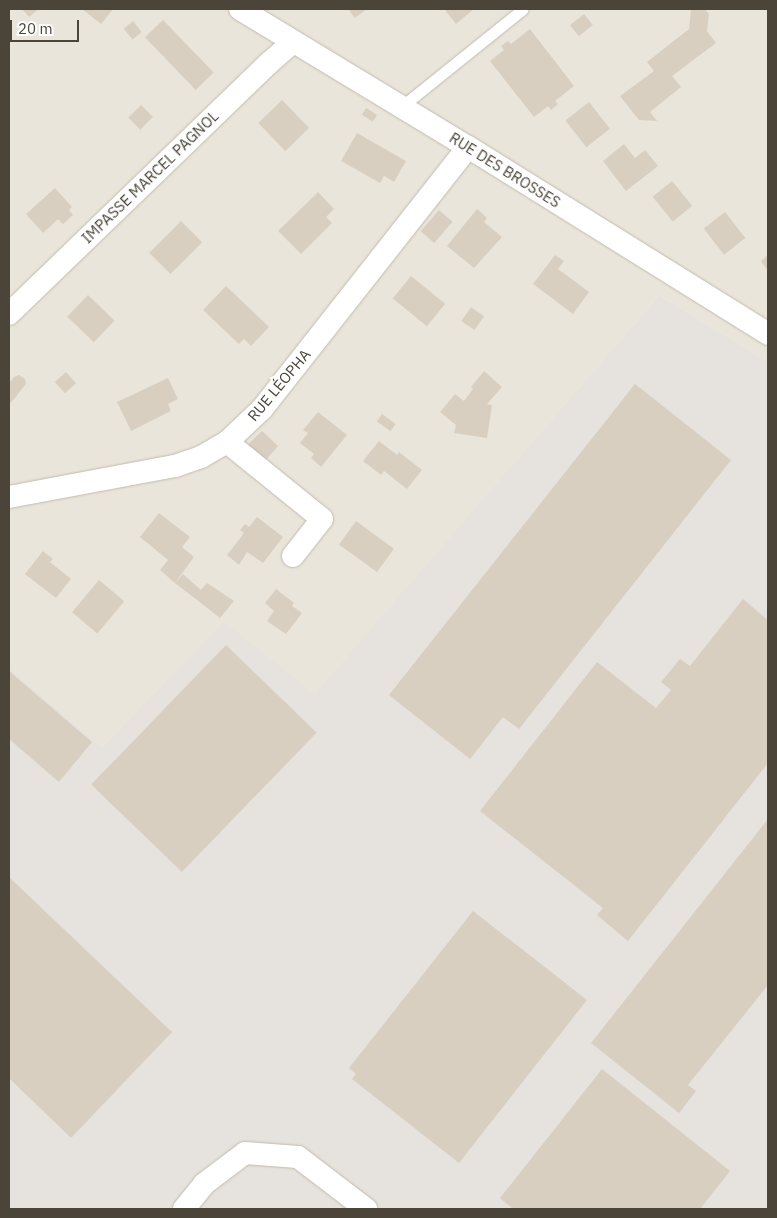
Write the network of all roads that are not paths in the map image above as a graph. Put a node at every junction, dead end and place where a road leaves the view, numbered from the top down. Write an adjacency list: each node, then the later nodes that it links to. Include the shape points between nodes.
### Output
1 (240, 9): 3 (street, RUE DES BROSSES)
2 (523, 9): 4 (lane)
3 (293, 42): 4 (street, RUE DES BROSSES); 6 (street, IMPASSE MARCEL PAGNOL)
4 (401, 107): 5 (street, RUE DES BROSSES)
5 (468, 147): 7 (street, RUE DES BROSSES); 8 (street, RUE LÉOPHA, via 262,408)
6 (9, 314)
7 (768, 334)
8 (227, 442): 9 (street, RUE LÉOPHA, via 201,457 175,466); 10 (street, via 322,519)
9 (9, 497)
10 (293, 556)
11 (184, 1209): 12 (street, via 204,1184 245,1153 298,1157)
12 (366, 1209)

